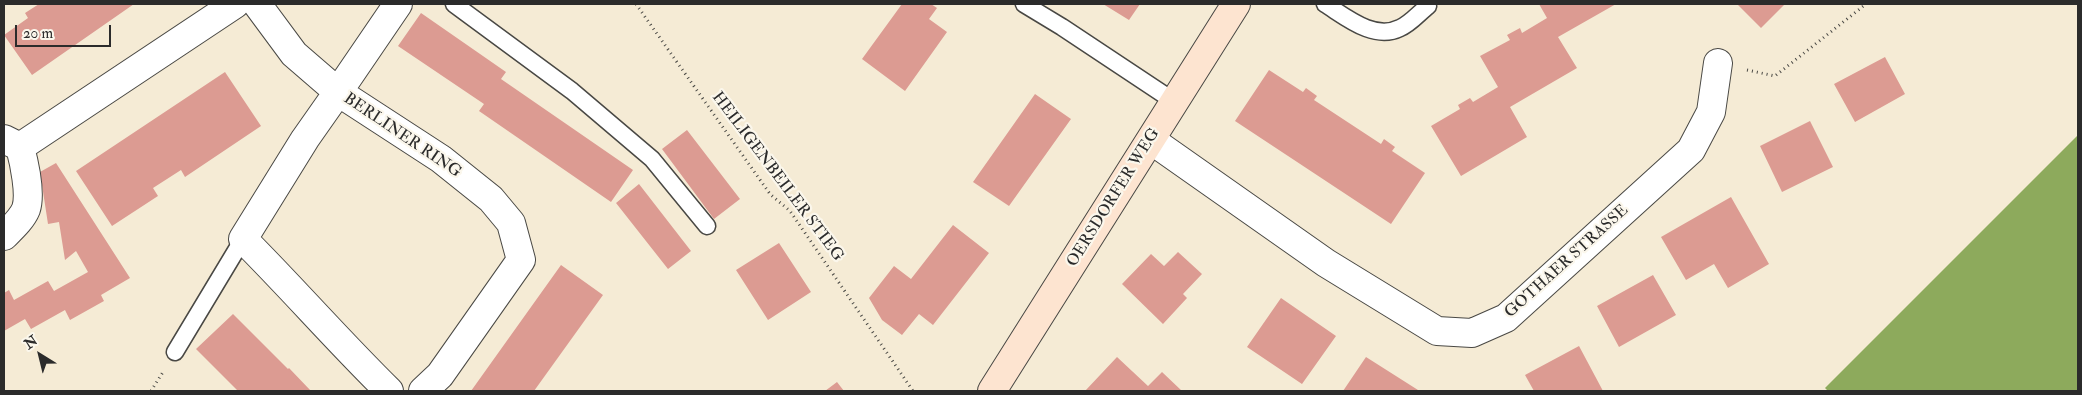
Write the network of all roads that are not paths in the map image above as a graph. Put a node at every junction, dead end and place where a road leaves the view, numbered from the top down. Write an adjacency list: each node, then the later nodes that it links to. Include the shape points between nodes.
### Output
1 (236, 4): 13 (street)
2 (257, 4): 10 (street, via 294,54)
3 (398, 4): 10 (street)
4 (454, 4): 14 (lane, via 572,91 652,159)
5 (1024, 4): 11 (lane)
6 (1236, 4): 11 (street, OERSDORFER WEG)
7 (1325, 4): 8 (lane, via 1363,28 1384,32 1400,28)
8 (1428, 6)
9 (1718, 63): 12 (street, GOTHAER STRASSE, via 1711,112 1691,150 1506,318 1472,333 1436,332 1326,263)
10 (338, 92): 16 (street, BERLINER RING, via 305,138); 19 (street, BERLINER RING, via 441,160 491,199 511,223 521,260 440,375)
11 (1175, 102): 12 (street, OERSDORFER WEG)
12 (1151, 140): 20 (street, OERSDORFER WEG)
13 (12, 143): 15 (street, via 26,171 26,208)
14 (707, 226)
15 (4, 236)
16 (244, 239): 17 (lane); 18 (street)
17 (175, 352)
18 (389, 391)
19 (423, 391)
20 (992, 391)

